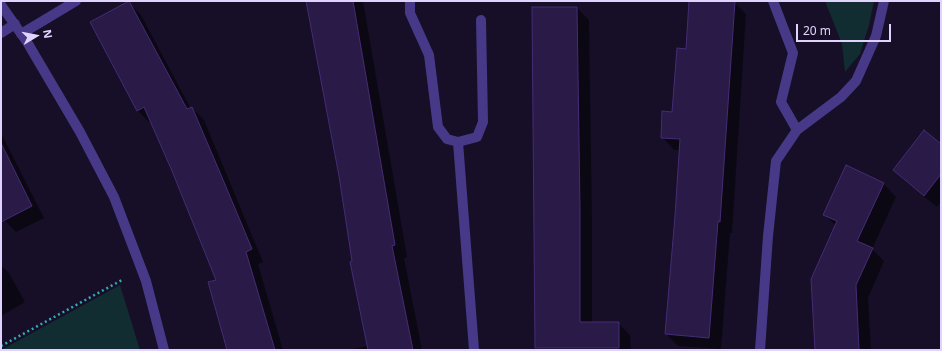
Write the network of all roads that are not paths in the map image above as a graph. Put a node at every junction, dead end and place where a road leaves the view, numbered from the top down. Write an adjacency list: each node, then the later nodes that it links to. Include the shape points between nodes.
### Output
1 (76, 1): 9 (street)
2 (410, 1): 11 (street, via 410,13 429,55 438,127 448,139)
3 (773, 1): 10 (street, via 793,53 781,102)
4 (884, 1): 10 (street, via 876,36 856,81 841,98)
5 (1, 5): 7 (street)
6 (481, 20): 11 (street, via 483,122 476,137)
7 (15, 24): 8 (street); 9 (street)
8 (1, 34)
9 (21, 34): 12 (street, via 80,132 114,197 146,281)
10 (797, 130): 14 (street, via 776,161)
11 (458, 142): 13 (street)
12 (164, 350)
13 (474, 350)
14 (760, 350)

